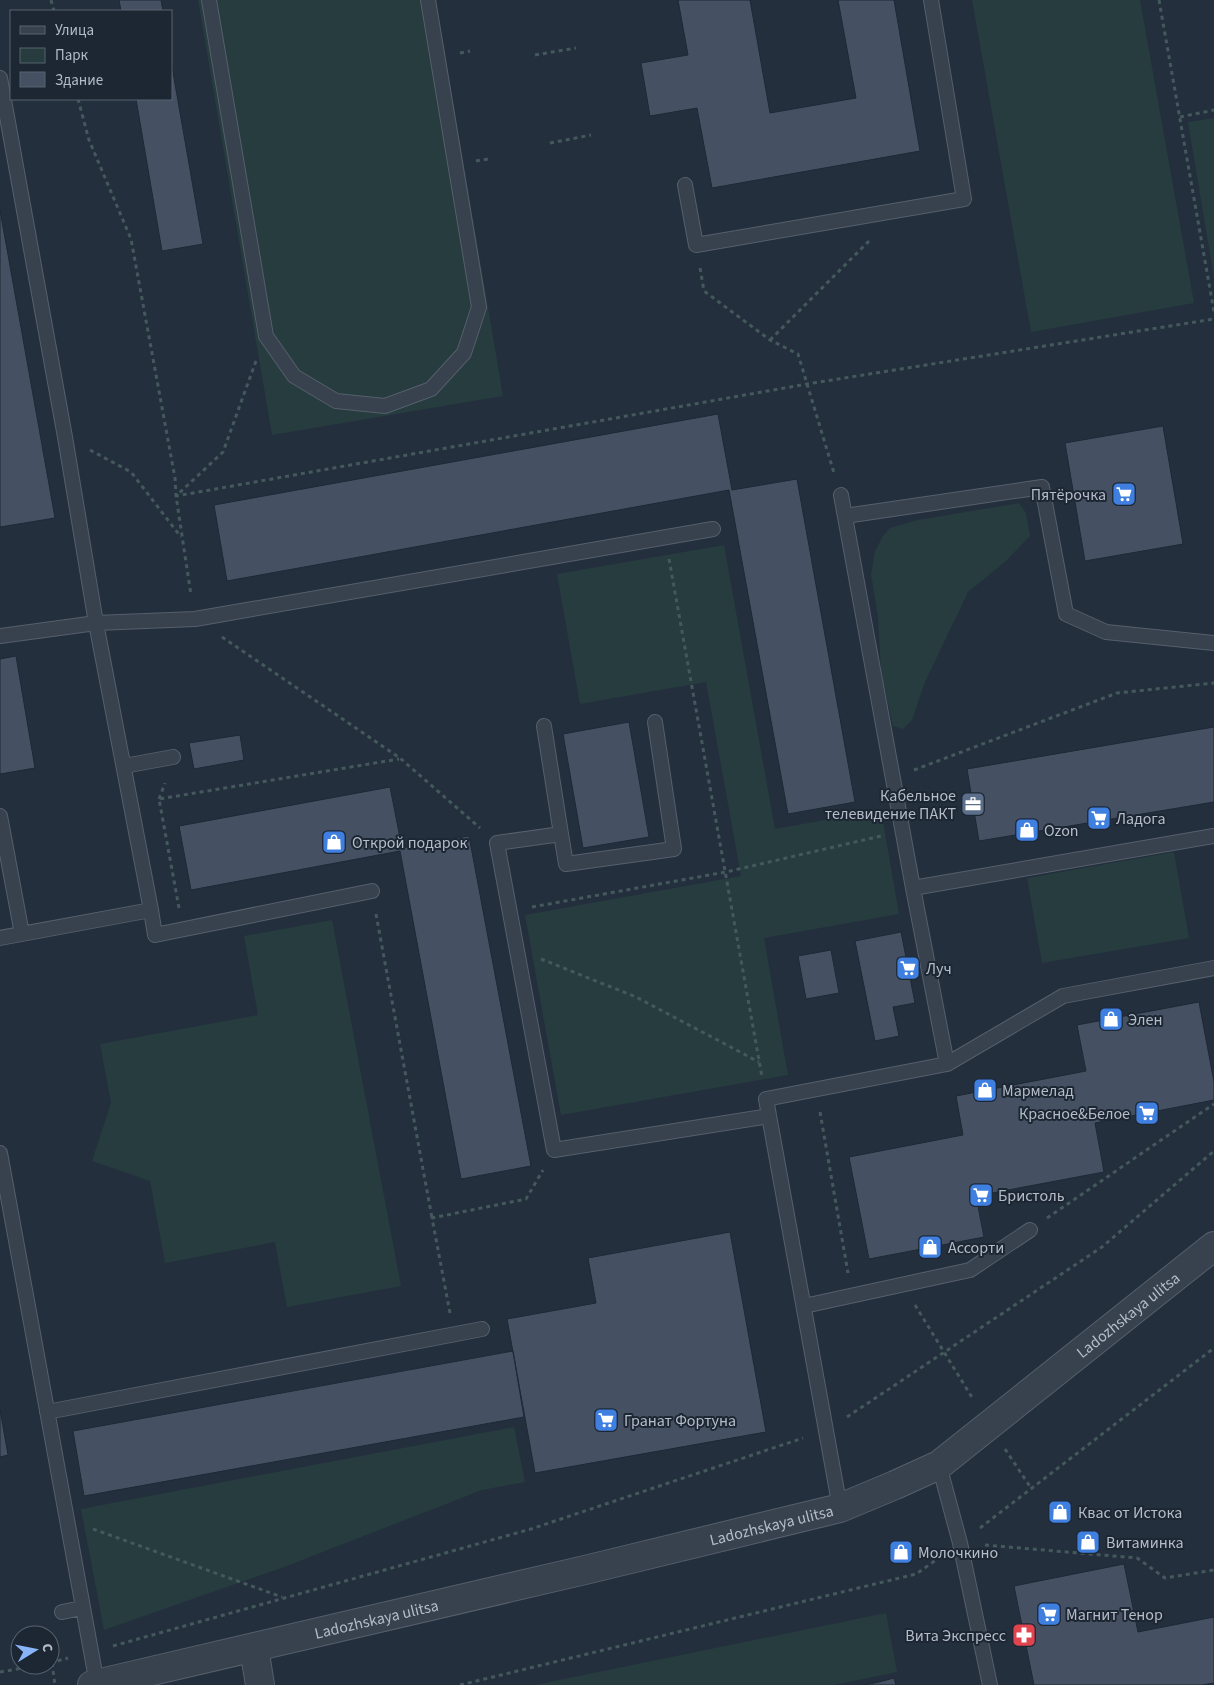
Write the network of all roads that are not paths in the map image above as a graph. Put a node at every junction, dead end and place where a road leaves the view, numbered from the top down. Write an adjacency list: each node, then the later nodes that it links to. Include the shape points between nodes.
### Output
1 (209, 0): 2 (lane, via 266,336 294,376 336,401 385,406 430,388 464,353 479,307)
2 (428, 0)
3 (931, 0): 5 (lane, via 964,199 696,245)
4 (0, 78): 9 (lane)
5 (686, 185)
6 (841, 495): 7 (lane)
7 (845, 516): 11 (lane, via 1042,487 1066,614 1106,632); 19 (lane)
8 (713, 529): 9 (lane, via 195,619)
9 (96, 623): 10 (lane); 15 (lane)
10 (0, 636)
11 (1214, 643)
12 (655, 722): 17 (lane, via 674,849 566,864)
13 (544, 726): 17 (lane)
14 (173, 757): 15 (lane)
15 (124, 766): 21 (lane)
16 (0, 816): 22 (lane)
17 (561, 834): 26 (lane, via 498,843 554,1150)
18 (1214, 836): 19 (lane)
19 (913, 888): 25 (lane)
20 (372, 891): 21 (lane, via 155,934)
21 (151, 910): 22 (lane)
22 (22, 934): 23 (lane)
23 (0, 938)
24 (1214, 968): 25 (lane, via 1063,996)
25 (946, 1064): 26 (lane, via 766,1099)
26 (769, 1116): 30 (lane)
27 (0, 1153): 32 (lane)
28 (1030, 1230): 30 (lane, via 970,1270)
29 (1214, 1246): 33 (street, Ladozhskaya ulitsa)
30 (804, 1306): 34 (lane)
31 (482, 1329): 32 (lane)
32 (47, 1412): 35 (lane)
33 (939, 1465): 34 (street, Ladozhskaya ulitsa); 40 (lane, via 960,1543)
34 (840, 1508): 37 (street, Ladozhskaya ulitsa)
35 (82, 1608): 36 (lane); 38 (lane)
36 (62, 1612)
37 (254, 1648): 38 (street, Ladozhskaya ulitsa); 39 (street)
38 (95, 1684)
39 (260, 1685)
40 (990, 1685)

